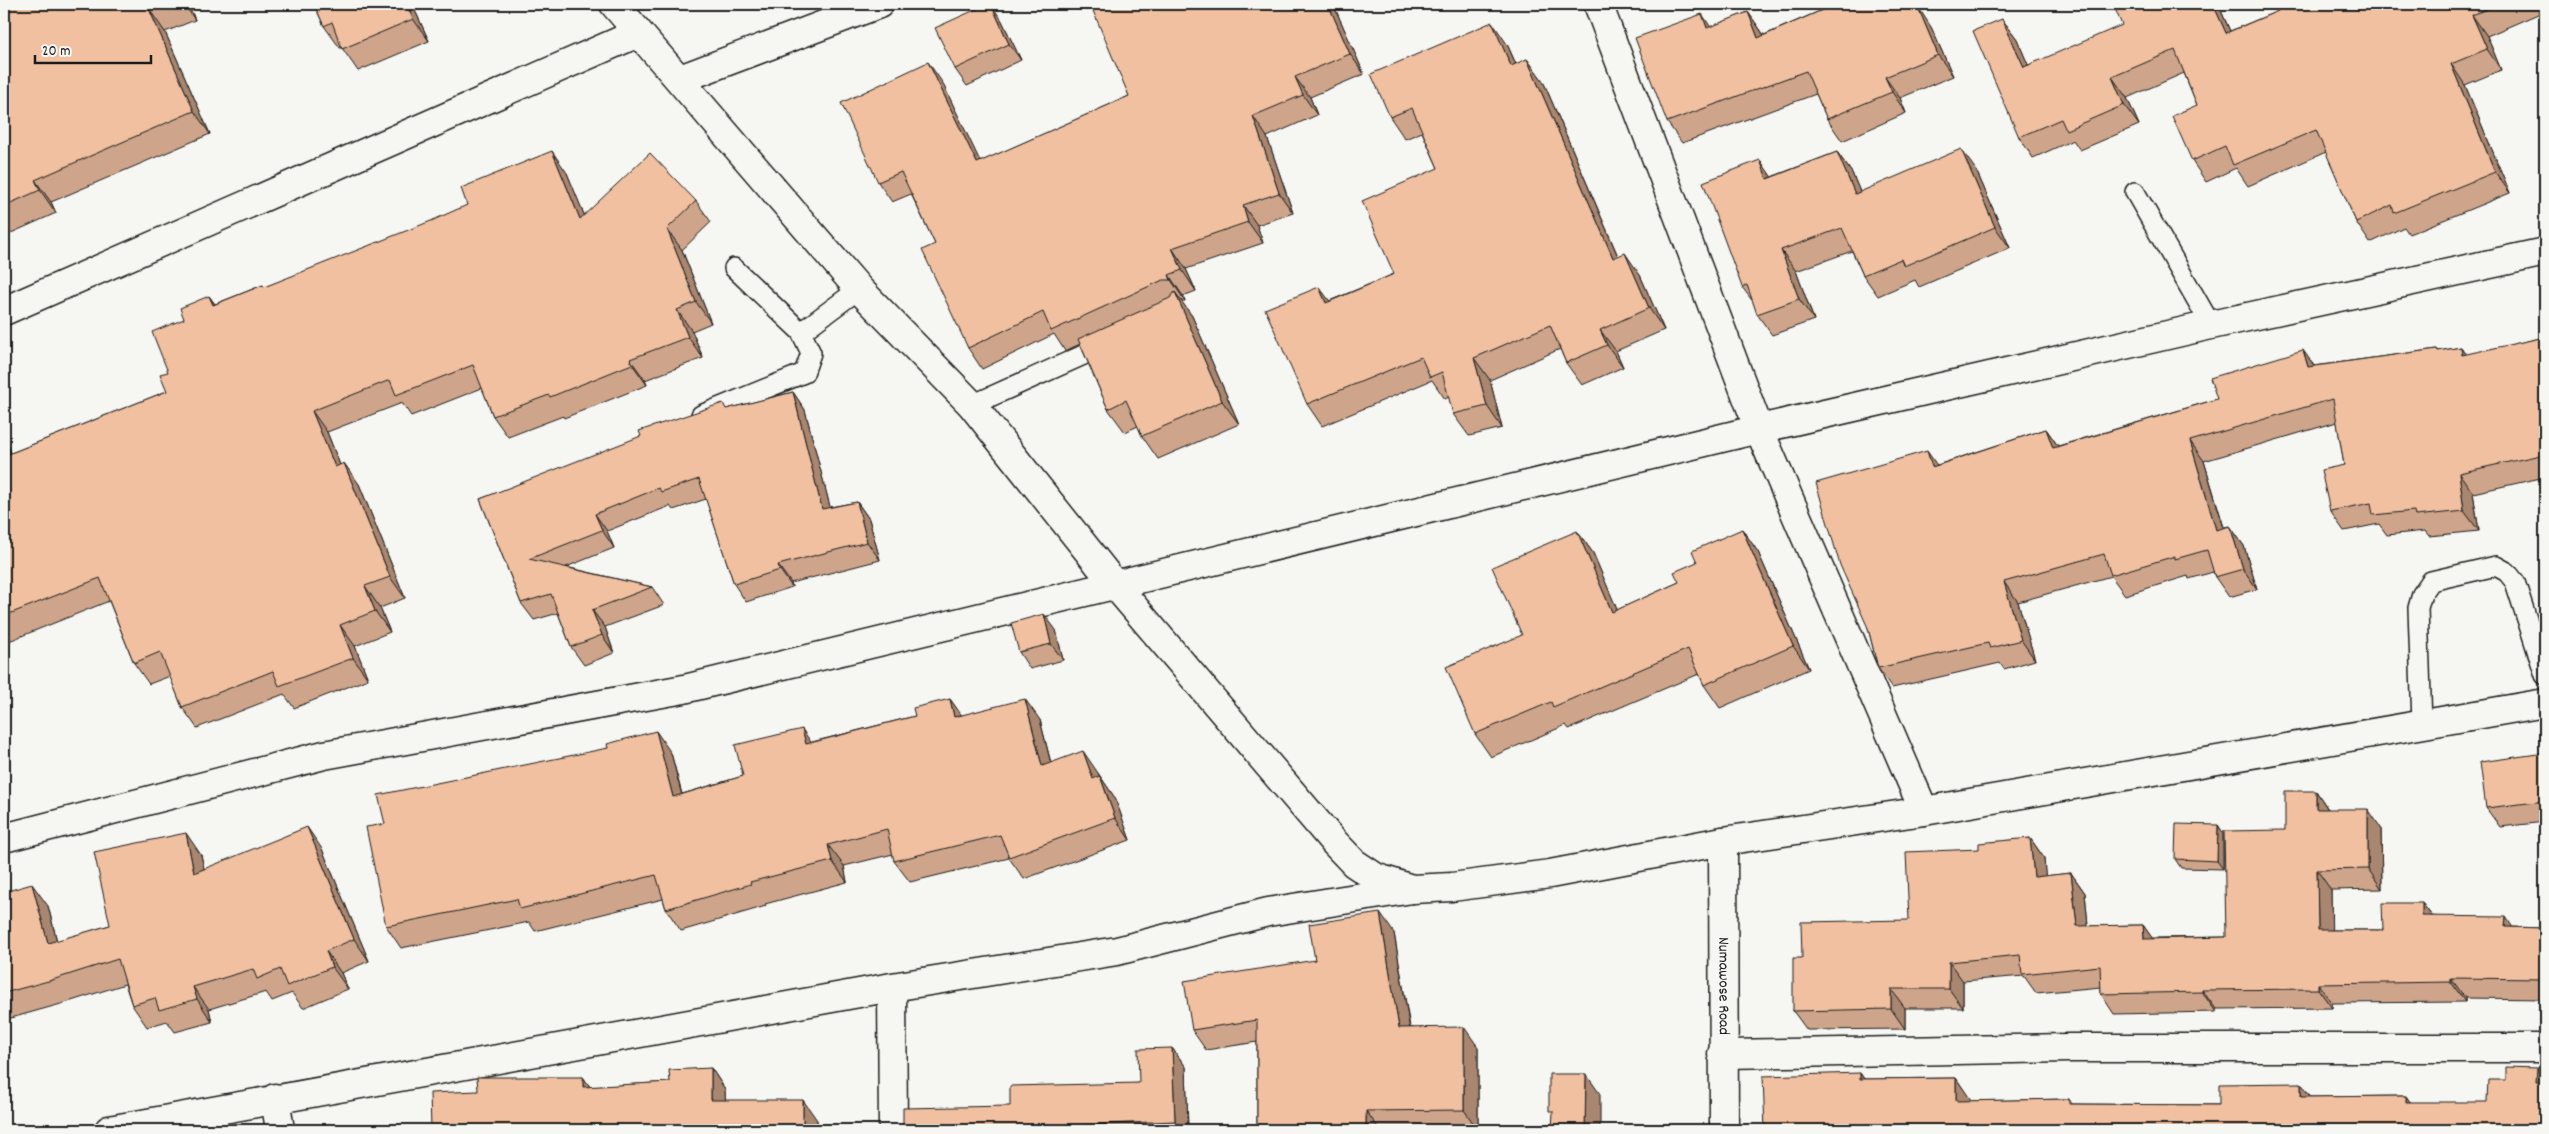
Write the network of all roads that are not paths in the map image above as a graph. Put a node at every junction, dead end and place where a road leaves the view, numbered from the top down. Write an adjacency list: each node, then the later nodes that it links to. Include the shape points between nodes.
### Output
1 (614, 4): 4 (street)
2 (880, 4): 5 (street)
3 (1599, 4): 16 (street)
4 (638, 33): 5 (street); 10 (street)
5 (680, 79): 9 (street)
6 (2135, 192): 11 (lane)
7 (2545, 252): 11 (street)
8 (734, 268): 12 (lane)
9 (859, 289): 12 (lane); 14 (street)
10 (4, 311)
11 (2211, 325): 16 (street)
12 (801, 332): 15 (lane, via 811,353 804,373)
13 (1121, 338): 14 (lane)
14 (972, 405): 17 (street)
15 (687, 421)
16 (1759, 429): 17 (street); 21 (street)
17 (1116, 586): 22 (street, via 684,689 324,755); 24 (street, via 1333,842 1354,863 1375,877)
18 (2545, 675): 20 (lane, via 2516,582 2507,572 2496,566 2431,581 2418,608)
19 (2545, 703): 20 (street)
20 (2422, 724): 21 (street)
21 (1924, 811): 23 (street)
22 (4, 838)
23 (1723, 842): 24 (street, via 1550,874); 27 (street, Numawose Road)
24 (1412, 889): 25 (street, via 1268,912 1117,951)
25 (892, 987): 28 (street); 31 (street)
26 (2545, 1048): 27 (street, via 2070,1048)
27 (1722, 1054): 32 (street, Numawose Road)
28 (275, 1098): 29 (street); 30 (street)
29 (109, 1130)
30 (280, 1130)
31 (893, 1130)
32 (1724, 1130)

